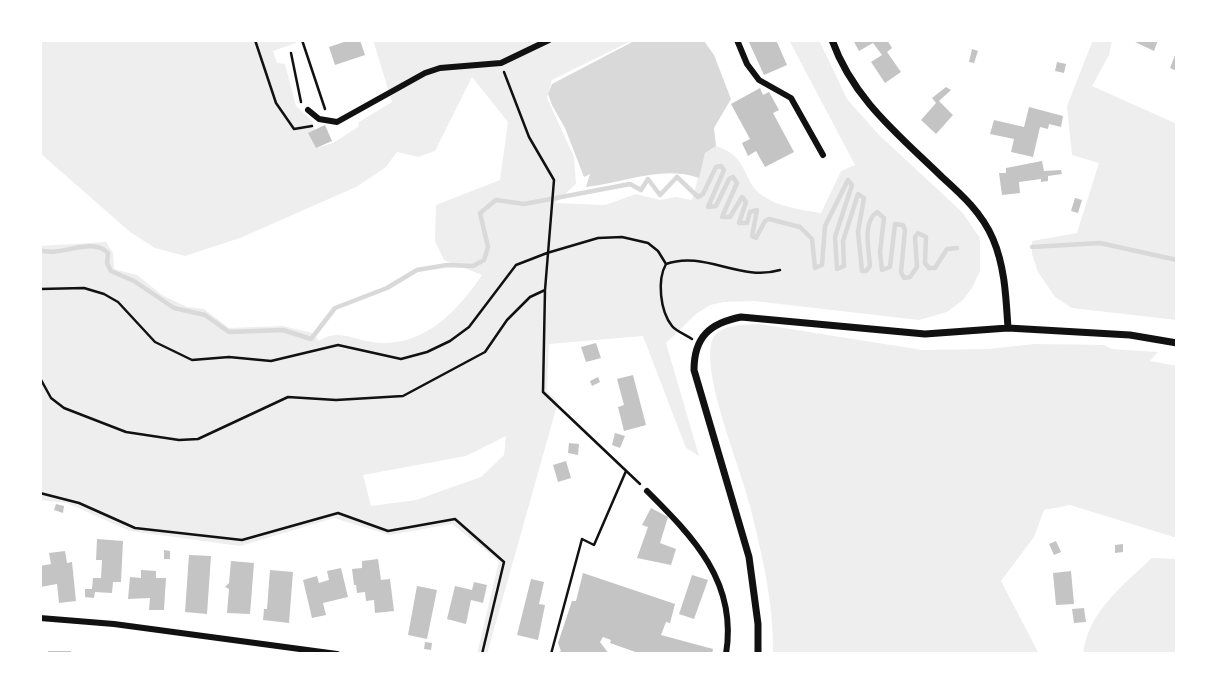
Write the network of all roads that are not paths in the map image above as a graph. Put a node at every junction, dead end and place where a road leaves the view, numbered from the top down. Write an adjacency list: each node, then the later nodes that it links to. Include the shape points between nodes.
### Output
1 (549, 40): 4 (street, via 502,63 440,68 407,82 351,117 329,121)
2 (737, 40): 5 (street, via 759,80 791,98)
3 (832, 40): 6 (street, via 851,82 869,106 962,196 987,227 1001,263)
4 (308, 110)
5 (823, 155)
6 (1008, 328): 7 (street, via 1130,335); 12 (street, via 925,334 741,317 713,325 698,343 694,353 696,385 749,557)
7 (1177, 343)
8 (648, 491): 11 (street, via 695,540 712,567 724,600)
9 (40, 618): 10 (street)
10 (337, 654)
11 (726, 654)
12 (758, 654)

